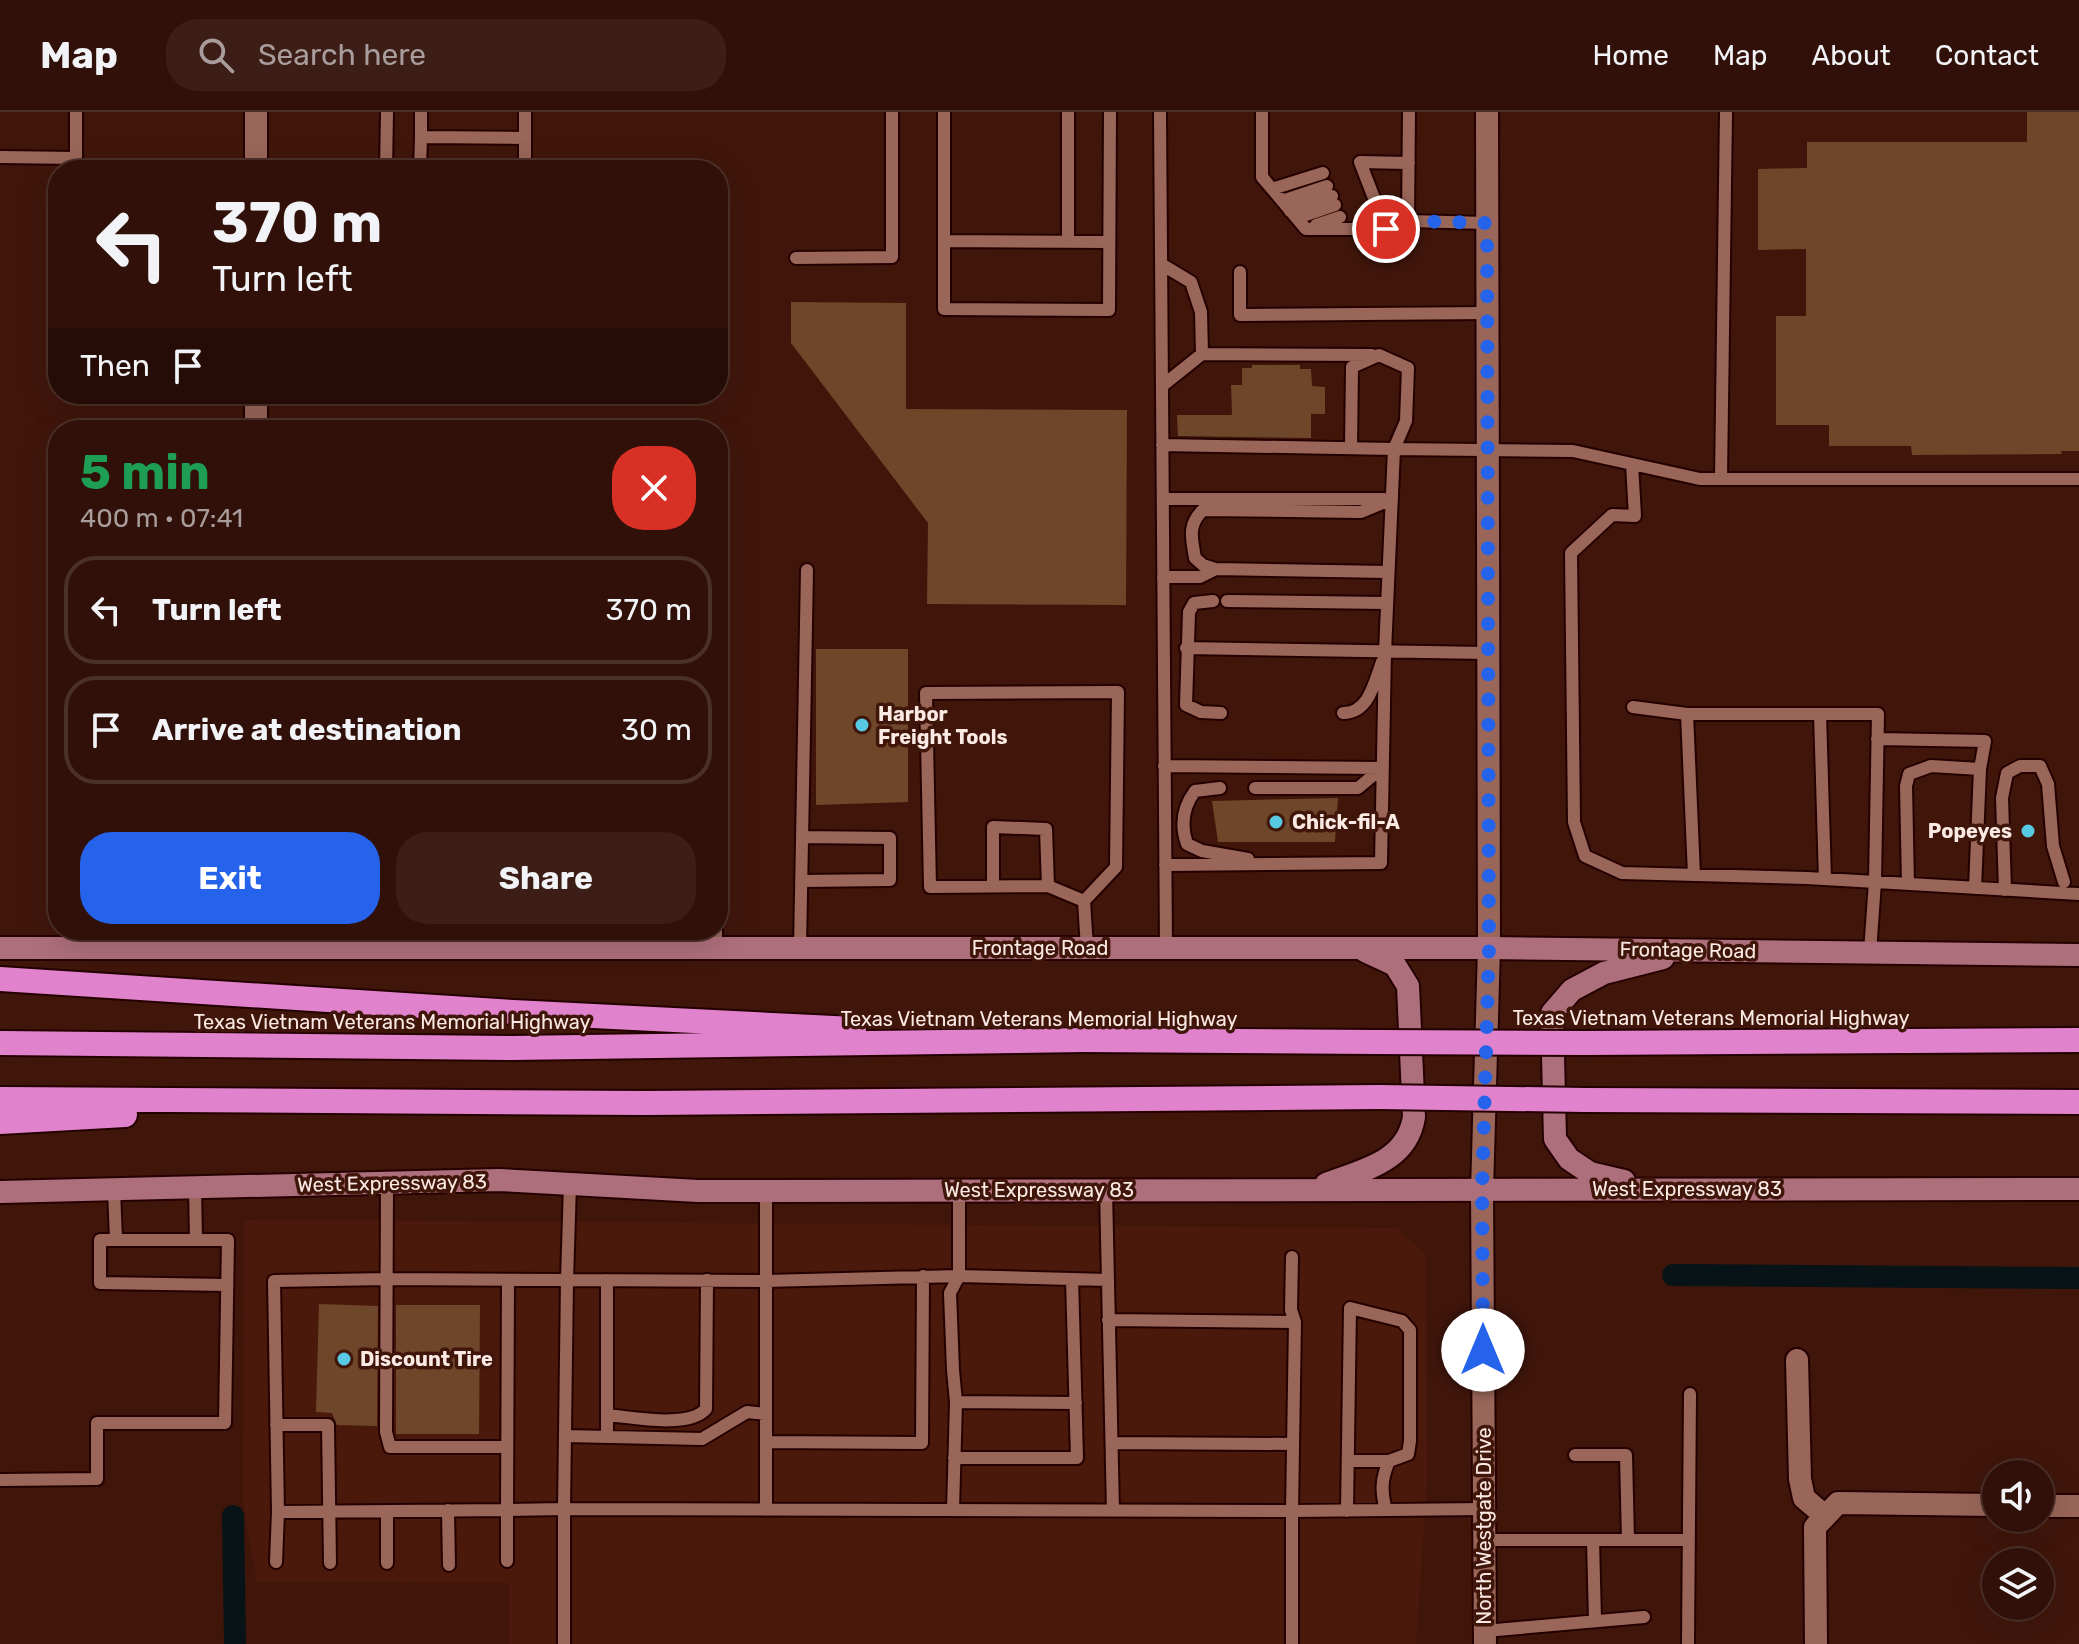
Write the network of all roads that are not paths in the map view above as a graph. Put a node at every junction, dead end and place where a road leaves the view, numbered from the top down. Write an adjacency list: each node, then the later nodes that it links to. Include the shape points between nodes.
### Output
1 (76, 112): 17 (lane, via 76,158)
2 (256, 112): 18 (street)
3 (387, 112): 19 (lane)
4 (421, 112): 15 (lane)
5 (525, 112): 16 (lane)
6 (892, 112): 33 (lane, via 892,257)
7 (944, 112): 30 (lane)
8 (1068, 112): 31 (lane)
9 (1110, 112): 32 (lane)
10 (1160, 112): 34 (lane)
11 (1262, 112): 23 (lane, via 1262,177)
12 (1409, 112): 22 (lane)
13 (1487, 112): 27 (street, North Westgate Drive)
14 (1726, 112): 45 (lane)
15 (421, 137): 16 (lane); 20 (lane)
16 (525, 138): 21 (lane)
17 (0, 157)
18 (256, 160)
19 (386, 160)
20 (420, 160)
21 (525, 160)
22 (1409, 163): 26 (lane); 29 (lane, via 1362,185)
23 (1272, 189): 24 (lane); 25 (lane)
24 (1331, 196): 25 (lane); 25 (lane); 28 (lane)
25 (1290, 210): 28 (lane)
26 (1408, 221): 27 (lane); 29 (lane)
27 (1487, 223): 36 (street, North Westgate Drive)
28 (1306, 229): 29 (lane)
29 (1386, 229)
30 (944, 241): 31 (lane); 32 (lane, via 944,309 1094,310 1109,310)
31 (1068, 242): 32 (lane)
32 (1109, 242)
33 (796, 258)
34 (1161, 264): 37 (lane, via 1191,282 1201,312); 39 (lane)
35 (1240, 272): 36 (lane, via 1240,315)
36 (1488, 313): 43 (street, North Westgate Drive)
37 (1202, 354): 38 (lane); 39 (lane)
38 (1379, 355): 41 (lane, via 1352,367); 42 (lane, via 1408,368 1406,421)
39 (1162, 386): 40 (lane)
40 (1162, 445): 41 (lane); 47 (lane)
41 (1351, 448): 42 (lane)
42 (1394, 449): 43 (lane); 48 (lane)
43 (1488, 449): 44 (lane, via 1573,451); 58 (street, North Westgate Drive)
44 (1632, 464): 45 (lane); 73 (lane, via 1635,516 1612,515 1571,553 1574,822 1585,856 1622,873)
45 (1721, 479): 46 (lane)
46 (2079, 479)
47 (1163, 499): 48 (lane); 52 (lane)
48 (1392, 499): 49 (lane, via 1361,512 1203,510 1191,528 1195,558); 51 (lane)
49 (1216, 569): 51 (lane); 52 (lane, via 1200,577)
50 (807, 570): 70 (lane)
51 (1388, 572): 55 (lane)
52 (1163, 577): 65 (lane)
53 (1213, 601): 56 (lane, via 1194,603)
54 (1227, 601): 55 (lane)
55 (1387, 603): 57 (lane)
56 (1186, 648): 57 (lane); 60 (lane, via 1186,705)
57 (1385, 652): 58 (lane); 61 (lane, via 1363,707); 66 (lane)
58 (1488, 653): 92 (street, North Westgate Drive)
59 (1633, 707): 62 (lane)
60 (1221, 713)
61 (1343, 713)
62 (1687, 714): 63 (lane); 73 (lane)
63 (1820, 714): 64 (lane, via 1878,714); 74 (lane)
64 (1877, 739): 67 (lane, via 1985,741); 76 (lane)
65 (1164, 766): 66 (lane); 72 (lane)
66 (1382, 768): 69 (lane, via 1358,788); 71 (lane, via 1381,863)
67 (1980, 769): 77 (lane, via 1931,766 1909,774); 81 (lane)
68 (1220, 788): 71 (lane, via 1195,791 1185,804 1187,844)
69 (1255, 788)
70 (802, 837): 75 (lane); 75 (lane, via 890,838 890,880)
71 (1281, 864): 72 (lane)
72 (1165, 865): 90 (lane)
73 (1694, 875): 74 (lane)
74 (1825, 879): 76 (lane)
75 (801, 881): 88 (lane)
76 (1875, 882): 77 (lane); 94 (lane)
77 (1908, 884): 81 (lane)
78 (993, 886): 79 (lane); 79 (lane, via 993,827 1046,829); 84 (lane, via 930,887 926,693 1118,692 1116,867)
79 (1048, 886): 84 (lane)
80 (2064, 887): 82 (lane); 82 (lane, via 2053,846 2048,784 2040,766 2020,766 2007,773 2002,798); 83 (lane)
81 (1975, 888): 82 (lane)
82 (2005, 890)
83 (2079, 894)
84 (1084, 901): 89 (lane)
85 (152, 940): 87 (main road, Frontage Road)
86 (725, 940): 88 (main road, Frontage Road)
87 (0, 948)
88 (800, 948): 89 (main road, Frontage Road)
89 (1087, 948): 90 (main road, Frontage Road)
90 (1166, 948): 91 (main road, Frontage Road)
91 (1350, 948): 92 (main road, Frontage Road); 110 (main road, via 1372,952 1395,965 1408,986 1412,1135 1388,1160)
92 (1489, 948): 93 (main road, Frontage Road); 116 (street, North Westgate Drive)
93 (1691, 950): 94 (main road, Frontage Road); 111 (main road, via 1604,973 1572,990 1552,1013 1555,1139 1569,1159 1590,1173)
94 (1870, 952): 95 (main road, Frontage Road)
95 (2079, 955)
96 (0, 979): 97 (highway, via 513,1012)
97 (1084, 1040): 98 (highway, Texas Vietnam Veterans Memorial Highway, bridge); 99 (highway, Texas Vietnam Veterans Memorial Highway, via 512,1048)
98 (2079, 1040)
99 (0, 1043)
100 (0, 1099): 102 (highway)
101 (2079, 1102): 103 (highway)
102 (318, 1103): 103 (highway, bridge, via 1379,1097); 105 (highway)
103 (1911, 1103): 104 (highway)
104 (2079, 1112)
105 (0, 1122)
106 (387, 1183): 107 (main road, West Expressway 83); 108 (main road, West Expressway 83); 123 (lane)
107 (570, 1184): 115 (main road, West Expressway 83); 126 (lane)
108 (195, 1188): 109 (main road, West Expressway 83); 119 (lane)
109 (114, 1189): 117 (main road, West Expressway 83); 118 (lane)
110 (1313, 1189): 114 (main road, West Expressway 83); 116 (main road, West Expressway 83)
111 (1652, 1189): 112 (main road, West Expressway 83); 116 (main road, West Expressway 83)
112 (2079, 1189)
113 (959, 1190): 114 (main road, West Expressway 83); 115 (main road, West Expressway 83); 122 (lane)
114 (1106, 1190): 129 (lane)
115 (766, 1191): 130 (lane)
116 (1482, 1191): 156 (street, North Westgate Drive)
117 (0, 1192)
118 (116, 1240): 119 (lane); 131 (lane, via 100,1240 100,1283)
119 (196, 1240): 131 (lane, via 228,1240)
120 (1292, 1257): 133 (lane)
121 (923, 1276): 122 (lane); 130 (lane); 143 (lane, via 922,1443)
122 (959, 1276): 124 (lane); 136 (lane, via 950,1293)
123 (387, 1279): 125 (lane); 140 (lane, via 274,1281); 146 (lane, via 390,1447)
124 (1072, 1279): 129 (lane); 137 (lane)
125 (508, 1280): 126 (lane); 146 (lane)
126 (567, 1280): 127 (lane); 141 (lane)
127 (607, 1280): 128 (lane); 139 (lane)
128 (707, 1280): 130 (lane); 139 (lane, via 706,1409 683,1420)
129 (1108, 1280): 132 (lane)
130 (766, 1281): 138 (lane)
131 (227, 1285): 151 (lane, via 225,1423 97,1423 97,1479)
132 (1108, 1320): 133 (lane); 144 (lane)
133 (1295, 1322): 145 (lane)
134 (1797, 1360): 168 (street, via 1800,1479 1804,1498)
135 (1690, 1394): 172 (lane)
136 (956, 1402): 137 (lane); 148 (lane)
137 (1076, 1403): 148 (lane, via 1077,1458)
138 (766, 1414): 142 (lane, via 747,1412 702,1439); 143 (lane)
139 (607, 1415): 142 (lane)
140 (276, 1425): 162 (lane, via 328,1425); 167 (lane)
141 (565, 1436): 142 (lane); 155 (lane)
142 (607, 1437)
143 (766, 1442): 159 (lane)
144 (1112, 1443): 145 (lane); 164 (lane)
145 (1293, 1444): 165 (lane)
146 (507, 1447): 158 (lane)
147 (1575, 1455): 171 (lane, via 1626,1455)
148 (954, 1458): 160 (lane)
149 (1348, 1461): 150 (lane); 150 (lane, via 1350,1308 1402,1321 1410,1330 1408,1454); 166 (lane)
150 (1389, 1461): 161 (lane, via 1382,1477)
151 (0, 1480)
152 (1982, 1505): 168 (street, via 1838,1503)
153 (2054, 1506): 154 (street)
154 (2079, 1506)
155 (564, 1509): 158 (lane); 159 (lane); 181 (lane)
156 (1484, 1509): 161 (lane); 169 (street, North Westgate Drive)
157 (448, 1510): 158 (lane); 163 (lane); 177 (lane)
158 (507, 1510): 173 (lane)
159 (766, 1510): 160 (lane)
160 (953, 1510): 164 (lane)
161 (1386, 1510): 166 (lane)
162 (329, 1511): 163 (lane); 167 (lane); 175 (lane)
163 (387, 1511): 176 (lane)
164 (1113, 1511): 165 (lane)
165 (1292, 1511): 166 (lane); 182 (lane)
166 (1347, 1511)
167 (278, 1512): 174 (lane)
168 (1825, 1516): 184 (street, via 1815,1527)
169 (1484, 1540): 170 (lane); 180 (street, North Westgate Drive)
170 (1593, 1540): 171 (lane); 179 (lane)
171 (1628, 1540): 172 (lane)
172 (1688, 1540): 183 (lane)
173 (507, 1561)
174 (276, 1562)
175 (330, 1563)
176 (387, 1563)
177 (449, 1565)
178 (1644, 1617): 179 (lane)
179 (1595, 1621): 180 (lane)
180 (1485, 1637)
181 (564, 1644)
182 (1292, 1644)
183 (1688, 1644)
184 (1816, 1644)

